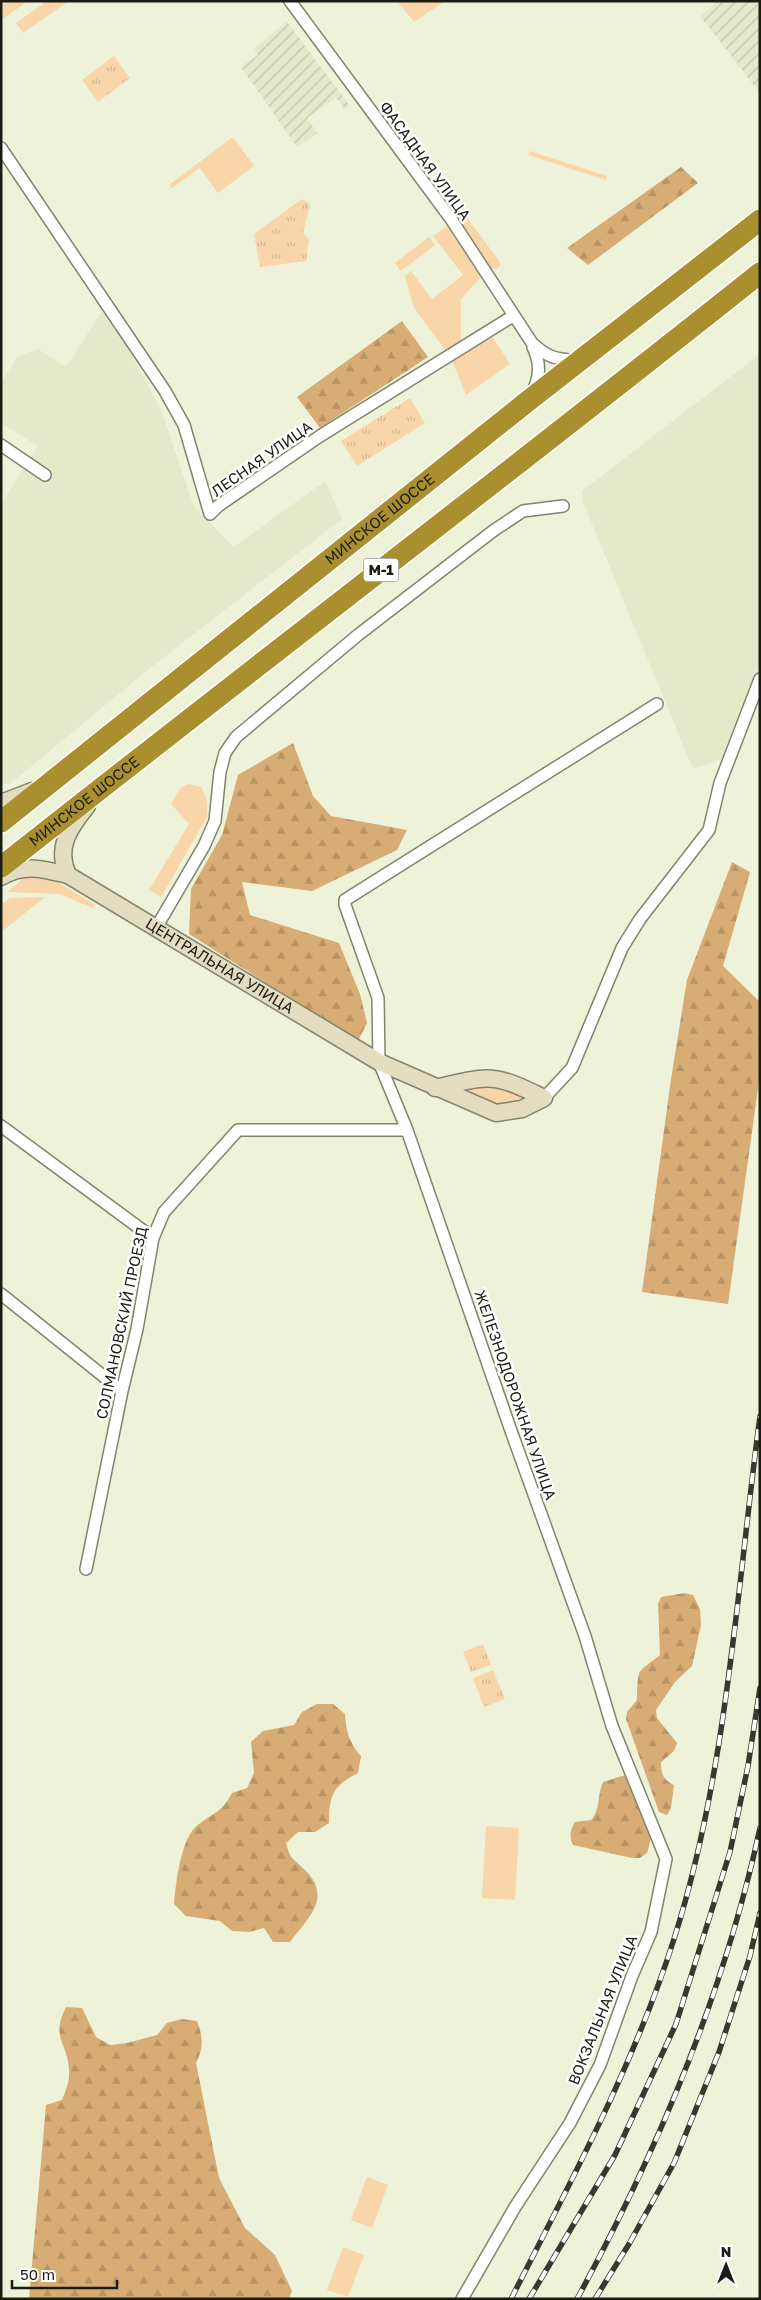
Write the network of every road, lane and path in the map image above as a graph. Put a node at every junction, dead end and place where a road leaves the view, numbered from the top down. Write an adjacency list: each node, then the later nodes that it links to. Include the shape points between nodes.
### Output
1 (290, 1): 5 (street, ФАСАДНАЯ УЛИЦА, via 451,219)
2 (1, 148): 5 (street, ЛЕСНАЯ УЛИЦА, via 165,391 184,425 210,514 319,437)
3 (760, 220): 7 (highway, МИНСКОЕ ШОССЕ / М-1)
4 (760, 273): 15 (highway, МИНСКОЕ ШОССЕ / М-1)
5 (513, 316): 6 (street, ФАСАДНАЯ УЛИЦА)
6 (532, 343): 7 (street, ФАСАДНАЯ УЛИЦА, via 542,353 558,360); 8 (street, ФАСАДНАЯ УЛИЦА, via 540,372)
7 (581, 360): 8 (highway, МИНСКОЕ ШОССЕ / М-1)
8 (528, 401): 14 (highway, МИНСКОЕ ШОССЕ / М-1)
9 (1, 445): 10 (street)
10 (44, 475)
11 (563, 506): 21 (street, via 524,512 493,530 358,635 236,737 225,753 220,772 215,821)
12 (760, 679): 24 (street, via 720,783 709,830 640,919 622,948 572,1068)
13 (657, 704): 22 (street, via 345,900 378,998)
14 (52, 782): 16 (street); 17 (highway, МИНСКОЕ ШОССЕ / М-1)
15 (102, 788): 18 (highway, МИНСКОЕ ШОССЕ / М-1); 19 (street, via 66,835 62,865)
16 (1, 803)
17 (1, 822)
18 (1, 867)
19 (68, 875): 20 (street, ЦЕНТРАЛЬНАЯ УЛИЦА, via 33,866 13,870); 21 (street, ЦЕНТРАЛЬНАЯ УЛИЦА)
20 (1, 877)
21 (156, 928): 22 (street, ЦЕНТРАЛЬНАЯ УЛИЦА)
22 (379, 1062): 23 (street, ЦЕНТРАЛЬНАЯ УЛИЦА); 26 (street, ЖЕЛЕЗНОДОРОЖНАЯ УЛИЦА)
23 (436, 1088): 24 (street, via 495,1077); 24 (street, ЦЕНТРАЛЬНАЯ УЛИЦА, via 496,1112 522,1109)
24 (544, 1098)
25 (1, 1126): 27 (street)
26 (407, 1130): 27 (street, СОЛМАНОВСКИЙ ПРОЕЗД, via 238,1130 164,1212); 31 (street, ЖЕЛЕЗНОДОРОЖНАЯ УЛИЦА)
27 (153, 1238): 29 (street, СОЛМАНОВСКИЙ ПРОЕЗД, via 137,1330)
28 (1, 1294): 29 (street)
29 (122, 1391): 30 (street, СОЛМАНОВСКИЙ ПРОЕЗД)
30 (86, 1569)
31 (619, 1740): 32 (street, ВОКЗАЛЬНАЯ УЛИЦА, via 666,1859 651,1932 596,2073 570,2123 515,2207)
32 (462, 2299)

